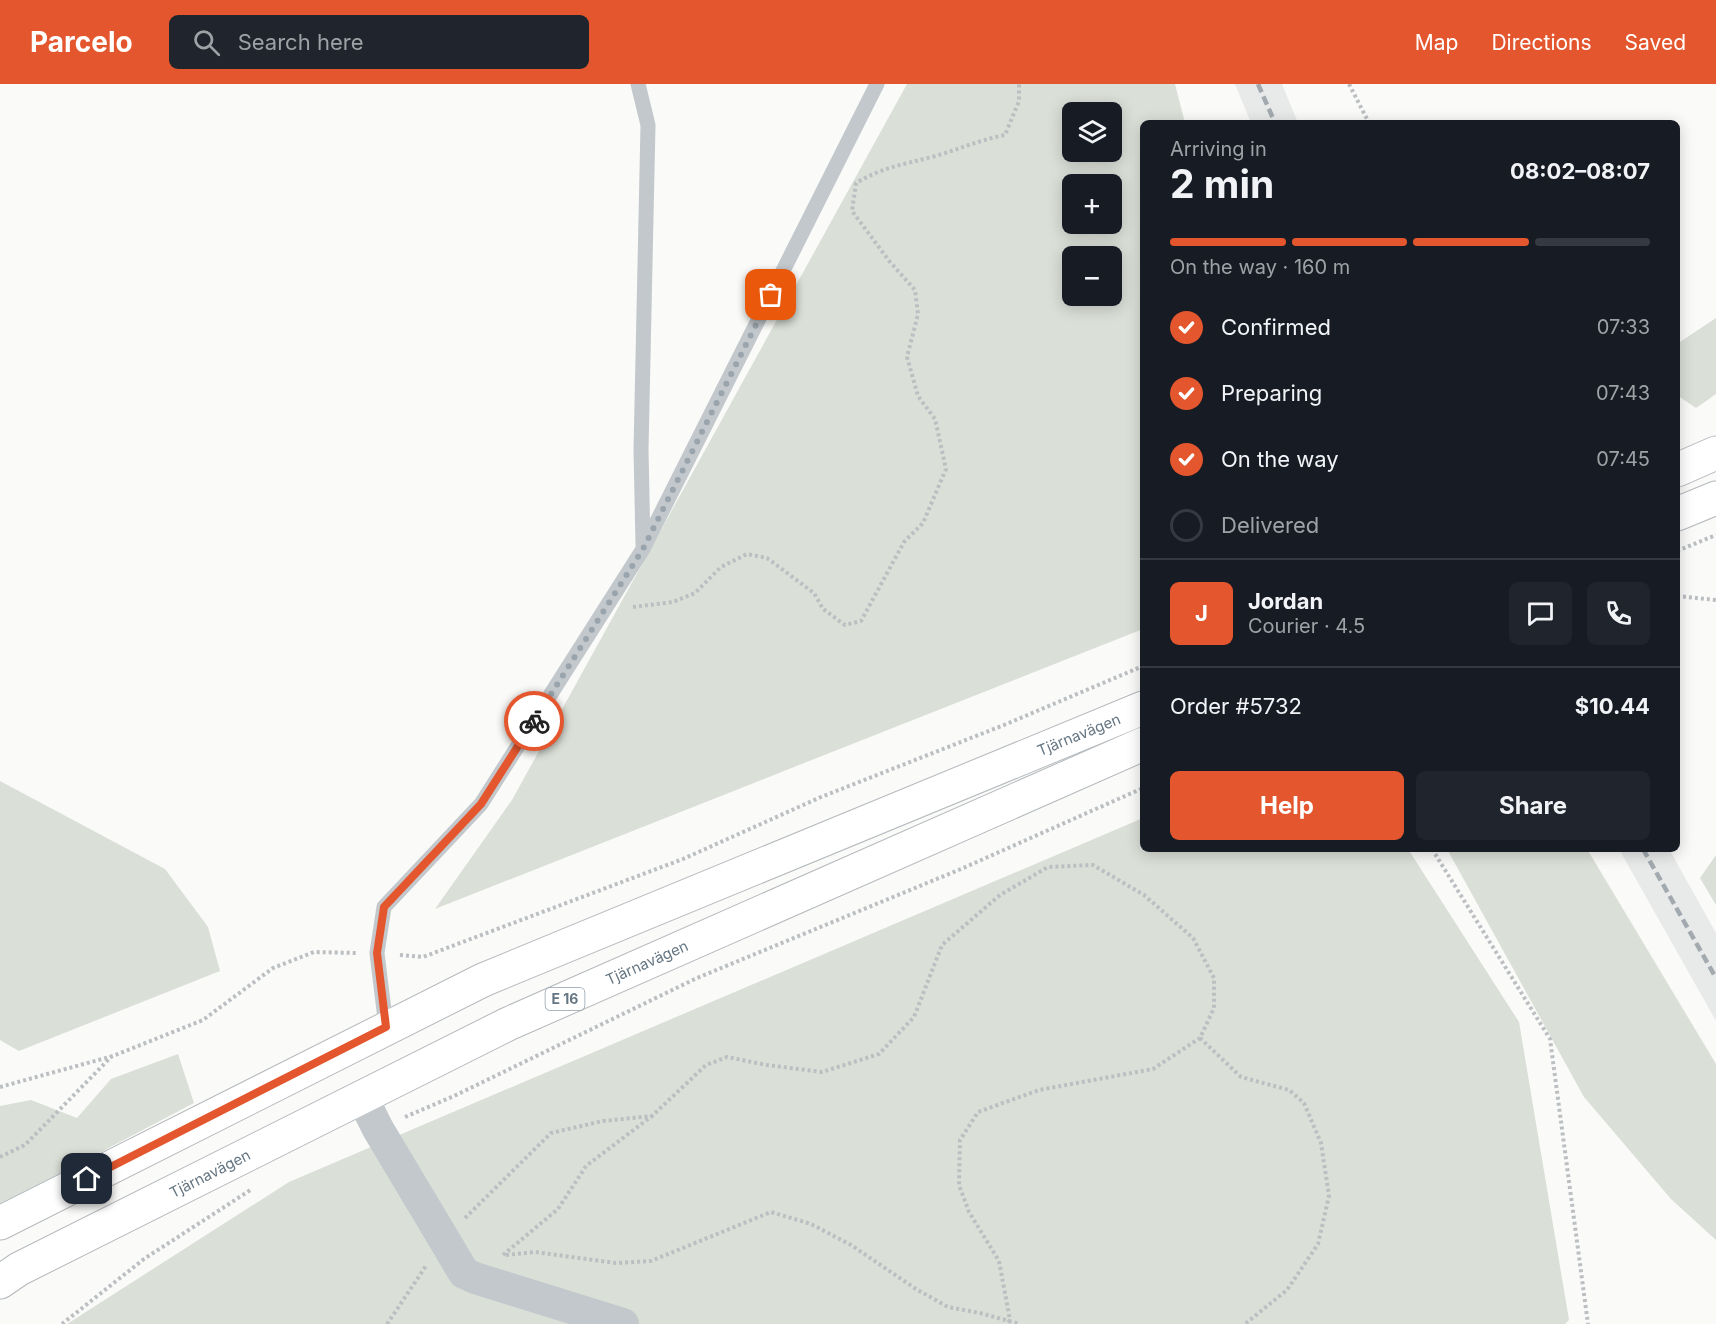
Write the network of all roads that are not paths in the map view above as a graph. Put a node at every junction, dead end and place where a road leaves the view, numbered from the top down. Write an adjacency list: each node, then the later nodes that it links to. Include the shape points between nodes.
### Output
1 (638, 84): 7 (lane, via 648,125 641,450)
2 (877, 84): 7 (lane)
3 (1716, 453): 4 (highway)
4 (1680, 470)
5 (1716, 498): 6 (highway)
6 (1680, 513)
7 (643, 549): 10 (lane, via 481,804 384,907 377,953)
8 (1140, 709): 10 (highway, Tjärnavägen, via 483,980)
9 (1140, 745): 11 (highway, Tjärnavägen / E 16, via 519,1019)
10 (386, 1027): 12 (highway, Tjärnavägen)
11 (362, 1097): 13 (highway, Tjärnavägen / E 16); 14 (street, via 465,1273)
12 (0, 1223)
13 (0, 1282)
14 (622, 1324)

